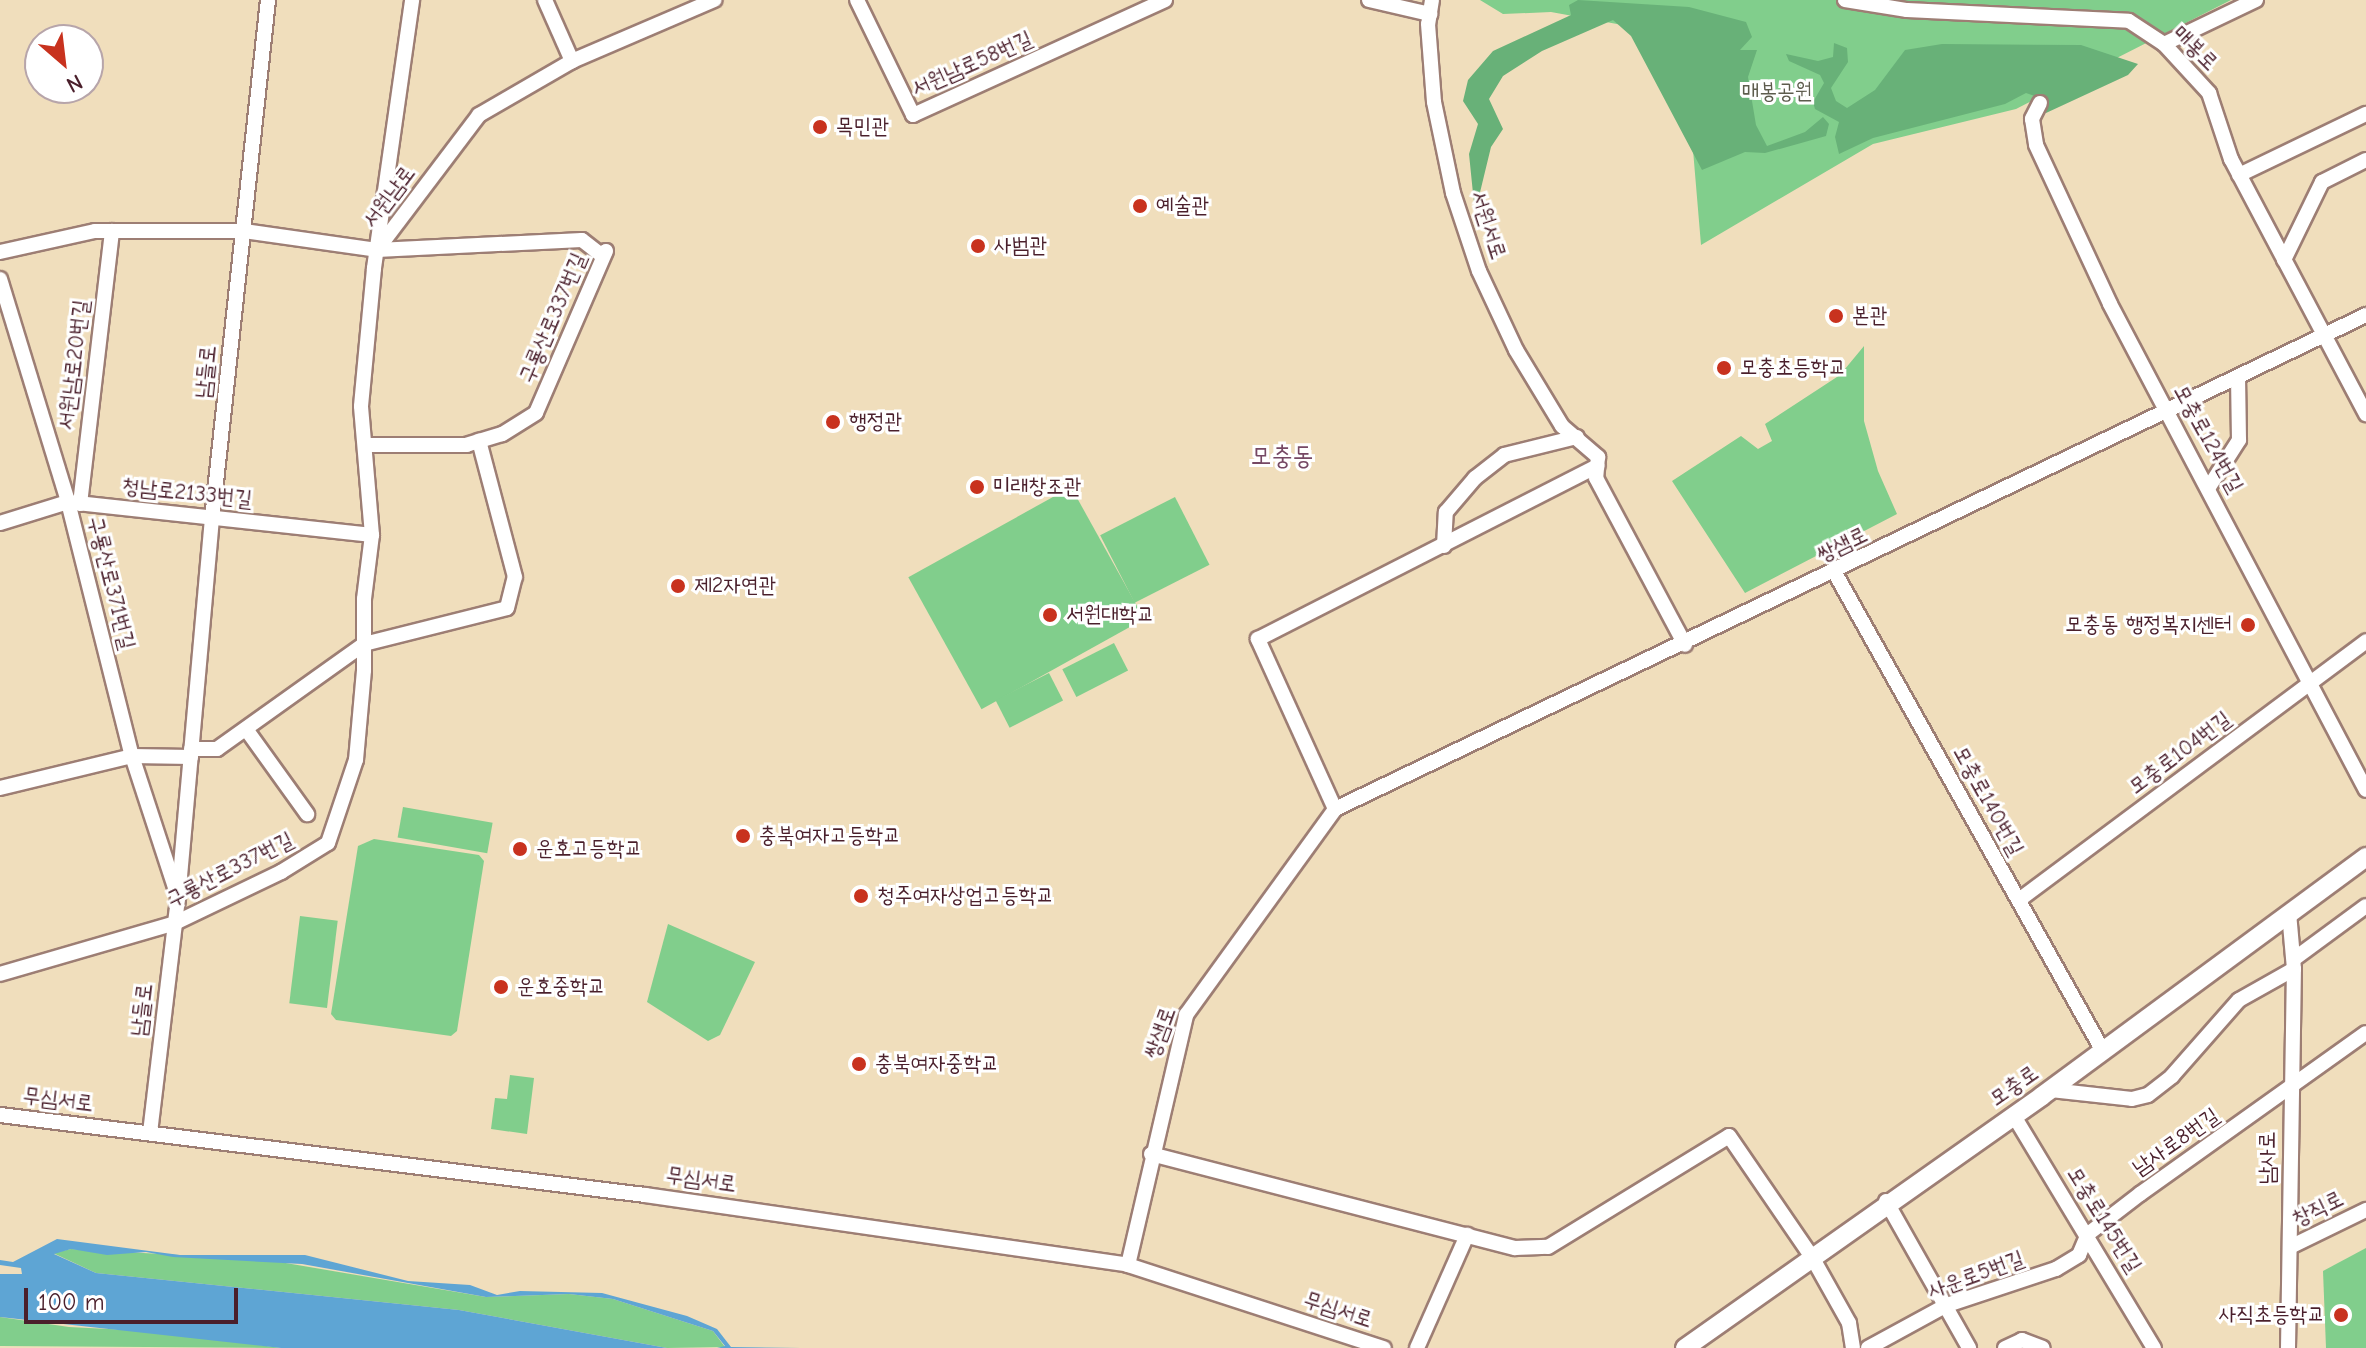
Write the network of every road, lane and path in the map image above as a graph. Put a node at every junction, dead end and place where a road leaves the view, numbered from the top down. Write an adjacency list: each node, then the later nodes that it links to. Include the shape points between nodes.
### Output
1 (268, 0): 18 (street, 남들로)
2 (412, 0): 19 (street, 구룡산로337번길)
3 (545, 0): 12 (street)
4 (714, 0): 12 (street, 서원남로)
5 (857, 0): 6 (street, 서원남로58번길, via 913,115)
6 (1165, 0)
7 (1369, 0): 10 (street)
8 (1845, 0): 11 (street, 매봉로, via 1907,10 2129,21)
9 (2256, 0): 11 (street)
10 (1431, 7): 28 (street, 서원서로, via 1434,102 1453,193 1479,271 1516,350 1562,426)
11 (2164, 44): 16 (street, 매봉로, via 2209,93)
12 (572, 61): 19 (street, 서원남로, via 479,115)
13 (2040, 103): 26 (street, 모충로124번길, via 2032,119 2036,145 2110,304)
14 (2366, 114): 16 (street)
15 (2366, 160): 21 (street, via 2322,182)
16 (2239, 175): 21 (street, 매봉로)
17 (112, 231): 18 (street, 서원남로); 20 (street, 서원남로); 33 (street, 서원남로20번길)
18 (244, 231): 19 (street, 서원남로); 34 (street, 남들로)
19 (377, 250): 29 (street, 구룡산로337번길, via 582,240 601,255 606,251 536,413); 30 (street, 구룡산로337번길, via 361,406)
20 (0, 252)
21 (2284, 260): 24 (street, 매봉로)
22 (0, 279): 33 (street, 구룡산로371번길)
23 (2366, 315): 24 (street, 쌍샘로)
24 (2323, 336): 25 (street, 쌍샘로); 27 (street, 매봉로)
25 (2238, 377): 26 (street, 쌍샘로); 32 (street, via 2239,440)
26 (2168, 411): 32 (street, 모충로124번길); 38 (street, 쌍샘로)
27 (2366, 414)
28 (1577, 437): 31 (street, 서원서로, via 1598,457); 37 (street, via 1504,455 1475,478 1446,512)
29 (479, 441): 30 (street, 구룡산로337번길); 40 (street, via 515,577 507,608)
30 (368, 445): 36 (street, 구룡산로337번길)
31 (1598, 466): 37 (street); 41 (street, 서원서로, via 1596,478)
32 (2209, 487): 42 (street, 모충로124번길)
33 (74, 503): 34 (street, 청남로2133번길); 35 (street, 청남로2133번길); 45 (street, 구룡산로371번길)
34 (212, 519): 36 (street, 청남로2133번길); 44 (street, 남들로)
35 (0, 523)
36 (372, 535): 40 (street, 구룡산로337번길)
37 (1444, 546): 48 (street, via 1258,639)
38 (1835, 573): 41 (street, 쌍샘로); 52 (street, 모충로140번길)
39 (2366, 641): 42 (street, 모충로104번길)
40 (364, 644): 43 (street); 55 (street, 구룡산로337번길, via 356,760 328,843)
41 (1685, 645): 48 (street, 쌍샘로)
42 (2313, 682): 47 (street, 모충로124번길); 52 (street, 모충로104번길)
43 (246, 729): 44 (street, via 217,749); 49 (street, 구룡산로337번길)
44 (191, 753): 45 (street); 51 (street, 남들로)
45 (132, 756): 46 (street); 51 (street, 구룡산로371번길)
46 (0, 788)
47 (2366, 790)
48 (1335, 809): 65 (street, 쌍샘로, via 1186,1015)
49 (307, 814)
50 (2366, 857): 54 (main road, 모충로)
51 (178, 899): 55 (street, 남들로)
52 (2019, 900): 59 (street, 모충로140번길)
53 (2366, 906): 56 (street)
54 (2289, 913): 56 (street, 남사로); 59 (main road, 모충로)
55 (175, 923): 57 (street, 구룡산로337번길); 64 (street, 남들로)
56 (2294, 964): 60 (street, 남사로); 61 (street, via 2239,1000 2172,1076 2148,1095 2119,1098)
57 (0, 974)
58 (2366, 1033): 60 (street, 남사로8번길)
59 (2103, 1051): 61 (main road, 모충로)
60 (2290, 1087): 68 (street, 남사로8번길); 70 (street, 남사로)
61 (2051, 1090): 63 (main road, 모충로)
62 (0, 1115): 64 (street, 무심서로)
63 (2014, 1116): 66 (main road, 모충로); 68 (street, 모충로145번길)
64 (150, 1133): 72 (street, 무심서로, via 928,1233)
65 (1151, 1154): 69 (street); 72 (street, 쌍샘로)
66 (1886, 1201): 71 (main road, 모충로); 73 (street)
67 (2366, 1210): 70 (street, 창직로)
68 (2088, 1234): 73 (street, 사운로5번길, via 2079,1255 2056,1269); 83 (street, 모충로145번길)
69 (1467, 1235): 71 (street, via 1515,1248 1548,1247 1729,1136); 77 (street)
70 (2290, 1247): 84 (street, 남사로)
71 (1812, 1257): 74 (main road, 모충로); 79 (street, via 1849,1323)
72 (1128, 1265): 76 (street, 무심서로)
73 (1947, 1305): 75 (street); 80 (street, 사운로5번길)
74 (1691, 1344): 78 (main road, 모충로)
75 (1964, 1345)
76 (1384, 1348)
77 (1417, 1348)
78 (1676, 1348)
79 (1853, 1348)
80 (1868, 1348)
81 (2005, 1348): 82 (street, via 2022,1340)
82 (2043, 1348)
83 (2154, 1348)
84 (2288, 1348)

